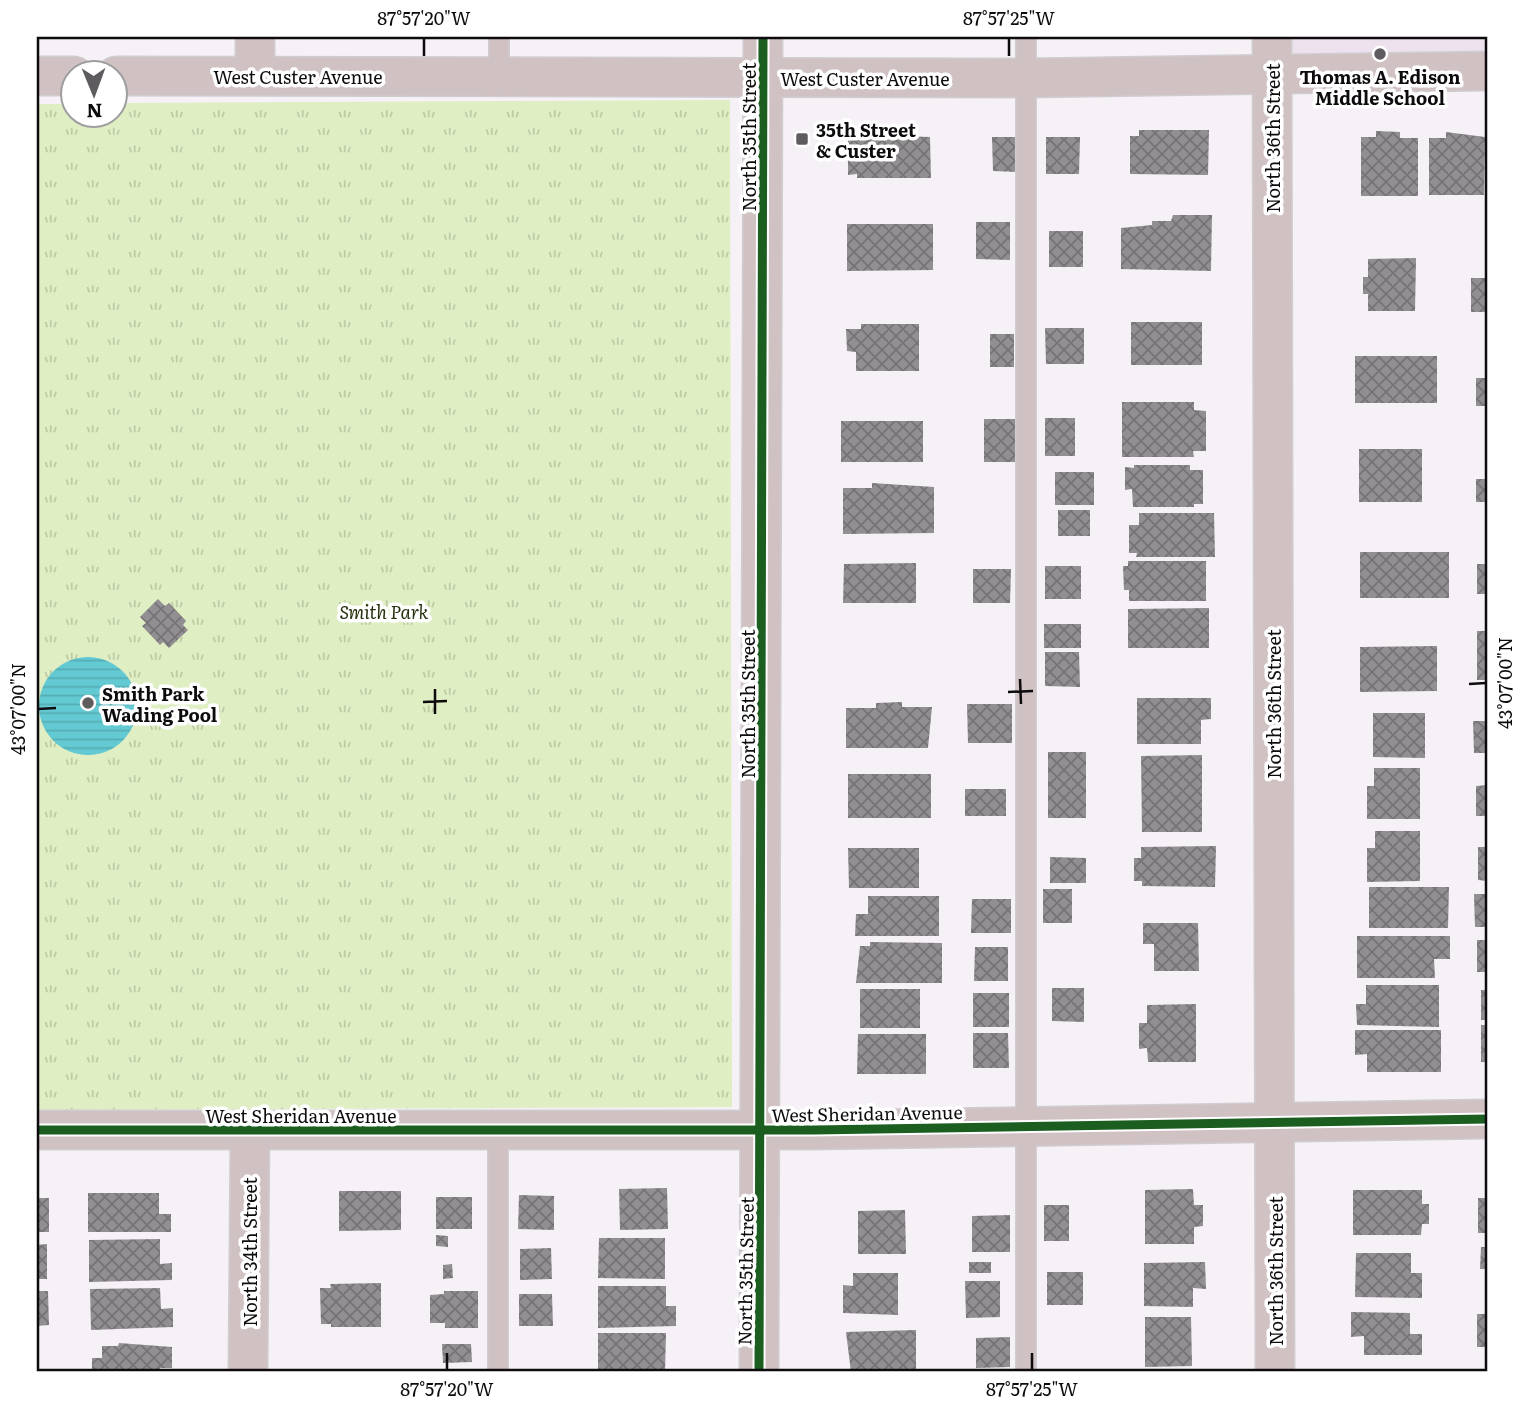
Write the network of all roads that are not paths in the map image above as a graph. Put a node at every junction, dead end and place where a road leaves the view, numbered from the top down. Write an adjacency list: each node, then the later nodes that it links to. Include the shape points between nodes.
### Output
1 (255, 37): 7 (street)
2 (499, 37): 12 (lane)
3 (764, 37): 13 (street, North 35th Street)
4 (1026, 37): 14 (lane)
5 (1272, 37): 8 (street, North 36th Street)
6 (1488, 71): 8 (street, West Custer Avenue)
7 (255, 75): 11 (street, West Custer Avenue); 12 (street, West Custer Avenue)
8 (1272, 75): 14 (street, West Custer Avenue); 16 (street, North 36th Street)
9 (37, 76): 10 (street)
10 (60, 76)
11 (130, 76)
12 (499, 78): 13 (street, West Custer Avenue)
13 (764, 78): 14 (street, West Custer Avenue); 19 (street, North 35th Street)
14 (1026, 78): 17 (lane)
15 (1488, 1119): 16 (street, West Sheridan Avenue)
16 (1274, 1124): 17 (street, West Sheridan Avenue); 26 (street, North 36th Street)
17 (1025, 1127): 19 (street, West Sheridan Avenue); 25 (lane)
18 (37, 1130): 21 (street, West Sheridan Avenue)
19 (762, 1130): 20 (street, West Sheridan Avenue); 24 (street, North 35th Street)
20 (498, 1131): 21 (street, West Sheridan Avenue); 23 (lane)
21 (250, 1132): 22 (street, North 34th Street)
22 (248, 1372)
23 (498, 1372)
24 (759, 1372)
25 (1026, 1372)
26 (1275, 1372)

